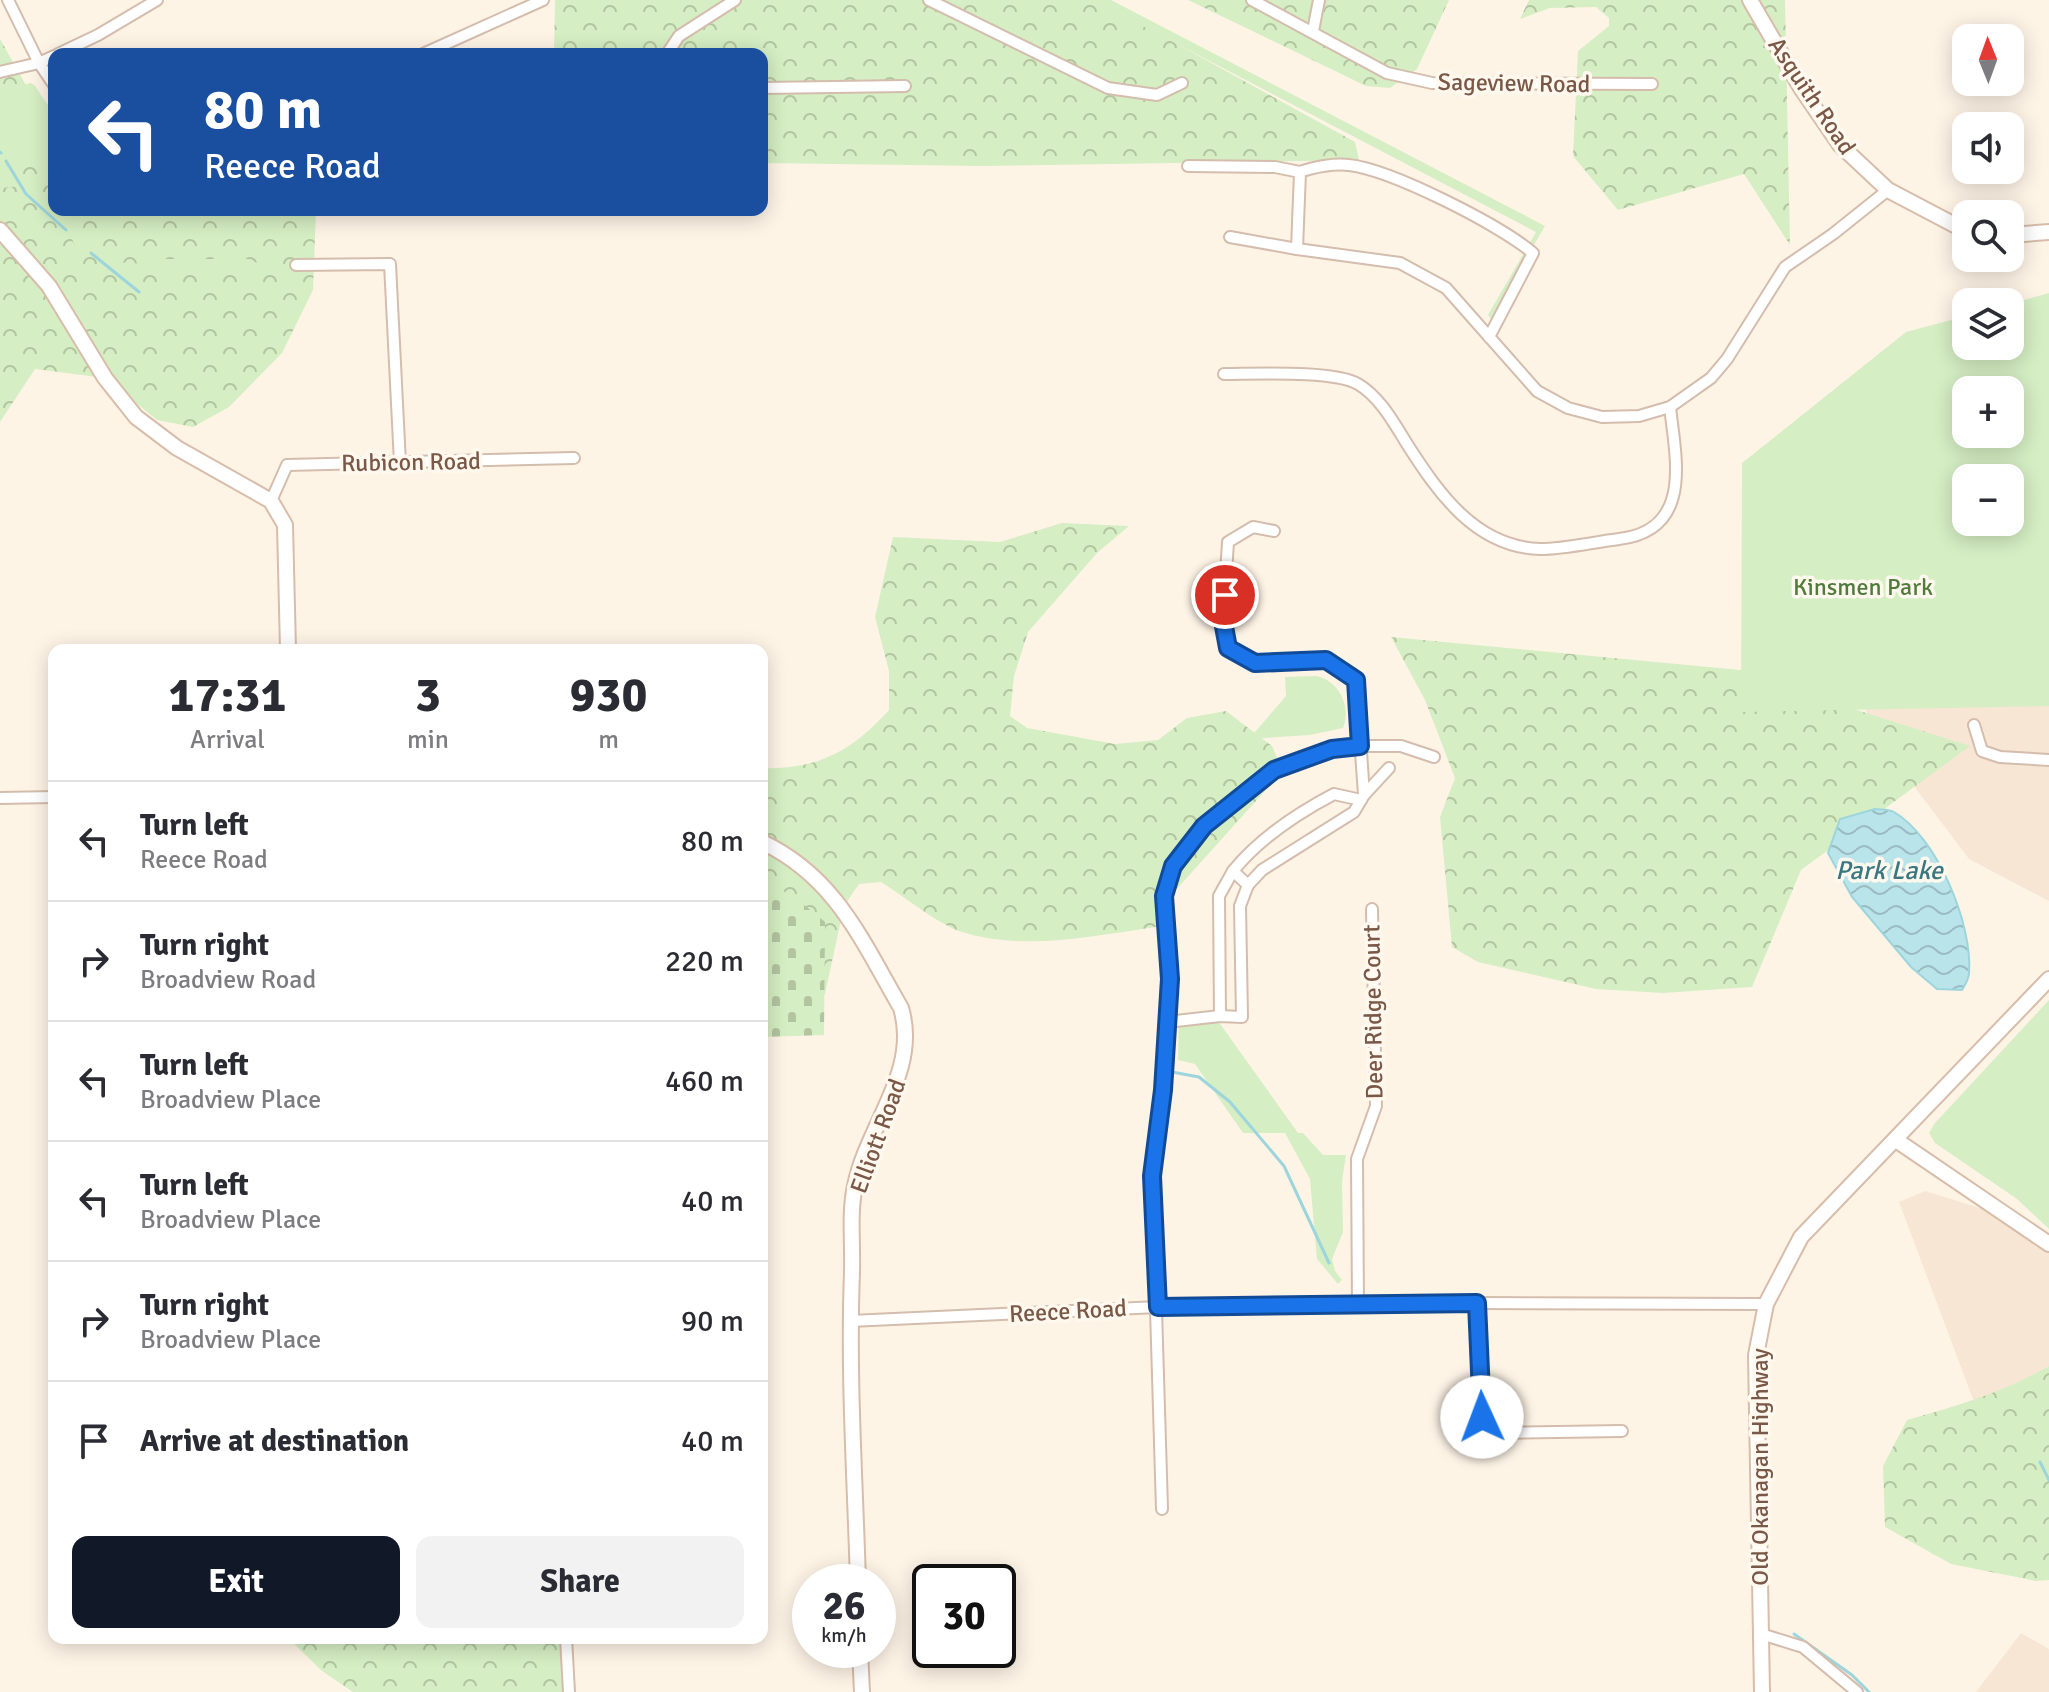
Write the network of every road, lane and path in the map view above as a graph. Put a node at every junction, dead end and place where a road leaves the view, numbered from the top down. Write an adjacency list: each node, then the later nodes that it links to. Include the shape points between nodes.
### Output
1 (8, 0): 14 (street)
2 (157, 0): 10 (street)
3 (543, 0): 11 (street)
4 (735, 0): 12 (street, via 679,36)
5 (929, 0): 17 (street, via 1108,88 1157,95)
6 (1252, 0): 9 (street, Sageview Road)
7 (1319, 0): 9 (street)
8 (1750, 0): 23 (street, Asquith Road, via 1840,145)
9 (1313, 31): 18 (street, Sageview Road, via 1387,73 1432,83)
10 (71, 48)
11 (436, 48)
12 (671, 48)
13 (48, 59): 14 (street)
14 (39, 63): 15 (street); 16 (street)
15 (0, 72)
16 (48, 76)
17 (1182, 83)
18 (1652, 84)
19 (905, 86): 20 (street)
20 (768, 88)
21 (1188, 166): 22 (street)
22 (1300, 172): 29 (street); 31 (street, via 1347,165 1385,174 1459,208 1533,253)
23 (1888, 190): 24 (street, Asquith Road); 33 (street, via 1785,267 1727,359 1711,378)
24 (1952, 224)
25 (0, 230): 36 (street, via 49,286 105,378 136,417 177,448)
26 (2049, 232): 27 (street)
27 (2024, 234)
28 (1230, 237): 29 (street)
29 (1297, 249): 31 (street, via 1400,263 1446,288)
30 (296, 265): 35 (street, via 390,264)
31 (1489, 337): 33 (street, via 1537,391 1568,408 1602,417 1639,416)
32 (1224, 374): 33 (street, via 1338,377 1358,384 1385,409 1424,471 1464,520 1498,541 1540,549 1633,537 1660,521 1675,496)
33 (1670, 407)
34 (574, 458): 35 (street, Rubicon Road)
35 (400, 463): 36 (street, Rubicon Road, via 287,465)
36 (271, 501): 38 (street, via 285,525)
37 (1274, 531): 40 (street, via 1253,527 1228,542 1223,621 1228,648 1255,663 1326,660 1356,680)
38 (288, 644)
39 (1974, 725): 42 (street, via 1982,751)
40 (1360, 746): 41 (street, via 1401,746); 46 (street); 53 (street, via 1332,749 1274,770 1204,826 1173,866 1164,896 1170,979)
41 (1434, 757)
42 (2049, 760)
43 (1389, 768): 46 (street)
44 (48, 797): 45 (street)
45 (0, 798)
46 (1363, 798): 48 (street, via 1334,794 1314,804); 49 (street, via 1354,812 1262,870)
47 (768, 845): 60 (street, Elliott Road, via 827,889 856,926 904,1020 901,1072 854,1187)
48 (1233, 871): 49 (street); 52 (street, via 1219,896)
49 (1248, 885): 52 (street, via 1240,906 1242,1017)
50 (1372, 909): 58 (street, Deer Ridge Court, via 1376,1106 1357,1159)
51 (2049, 979): 54 (street, Old Okanagan Highway)
52 (1220, 1016): 53 (street)
53 (1167, 1022): 59 (street, via 1152,1176)
54 (1896, 1140): 55 (street); 57 (street, Old Okanagan Highway, via 1801,1237)
55 (2049, 1244)
56 (1477, 1303): 57 (street, Reece Road); 58 (street, Reece Road); 61 (street, via 1482,1417 1494,1433)
57 (1766, 1304): 64 (street, Old Okanagan Highway, via 1756,1355)
58 (1358, 1305): 59 (street, Reece Road)
59 (1158, 1307): 60 (street, Reece Road); 62 (street)
60 (850, 1321): 63 (street, Elliott Road)
61 (1622, 1431)
62 (1162, 1509)
63 (857, 1564)
64 (1761, 1634): 69 (street, Old Okanagan Highway); 70 (street, via 1803,1647)
65 (566, 1644): 67 (street)
66 (861, 1668): 68 (street)
67 (569, 1692)
68 (862, 1692)
69 (1762, 1692)
70 (1857, 1692)

